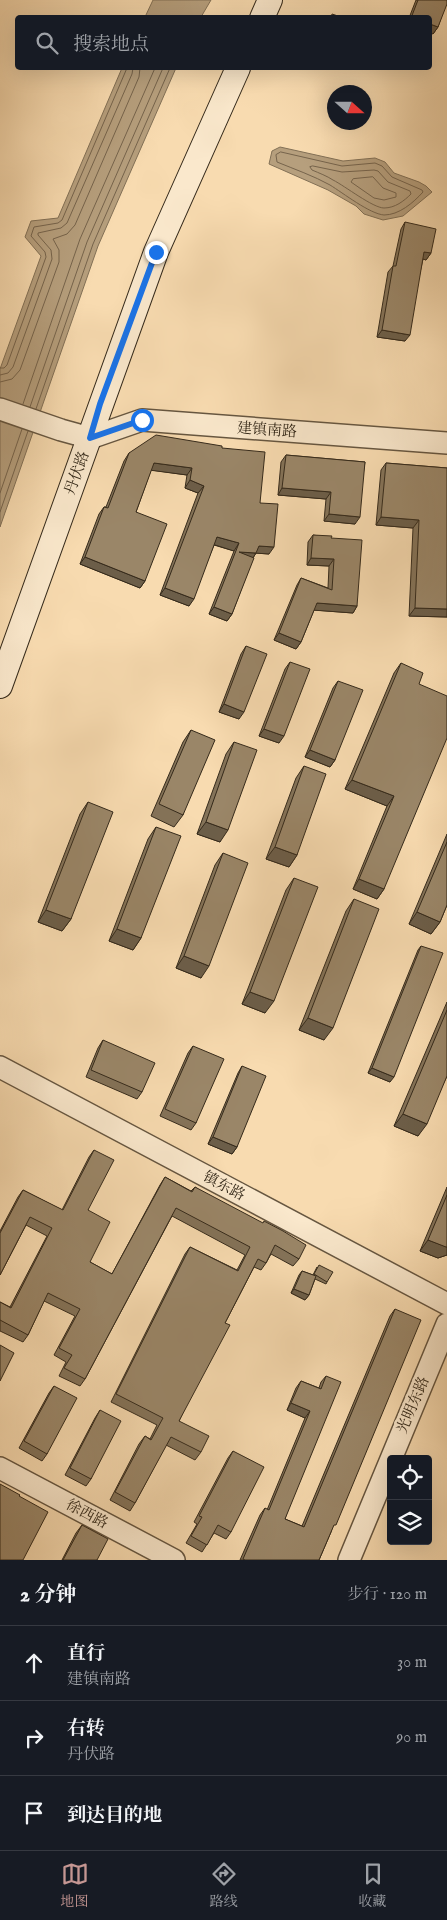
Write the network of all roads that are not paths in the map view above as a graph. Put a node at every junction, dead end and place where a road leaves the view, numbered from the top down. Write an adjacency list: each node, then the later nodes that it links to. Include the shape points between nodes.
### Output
1 (270, 0): 2 (main road)
2 (263, 15)
3 (237, 70): 5 (main road, 丹伏路, via 156,252)
4 (0, 409): 5 (street)
5 (90, 438): 6 (street, 建镇南路, via 142,420); 7 (main road, 丹伏路)
6 (447, 443)
7 (0, 686)
8 (0, 1067): 9 (street, 镇东路)
9 (447, 1304)
10 (447, 1324): 11 (street, 光明东路)
11 (393, 1455)
12 (0, 1468): 14 (street, 徐西路)
13 (387, 1469): 15 (street, 光明东路)
14 (174, 1560)
15 (349, 1560)

